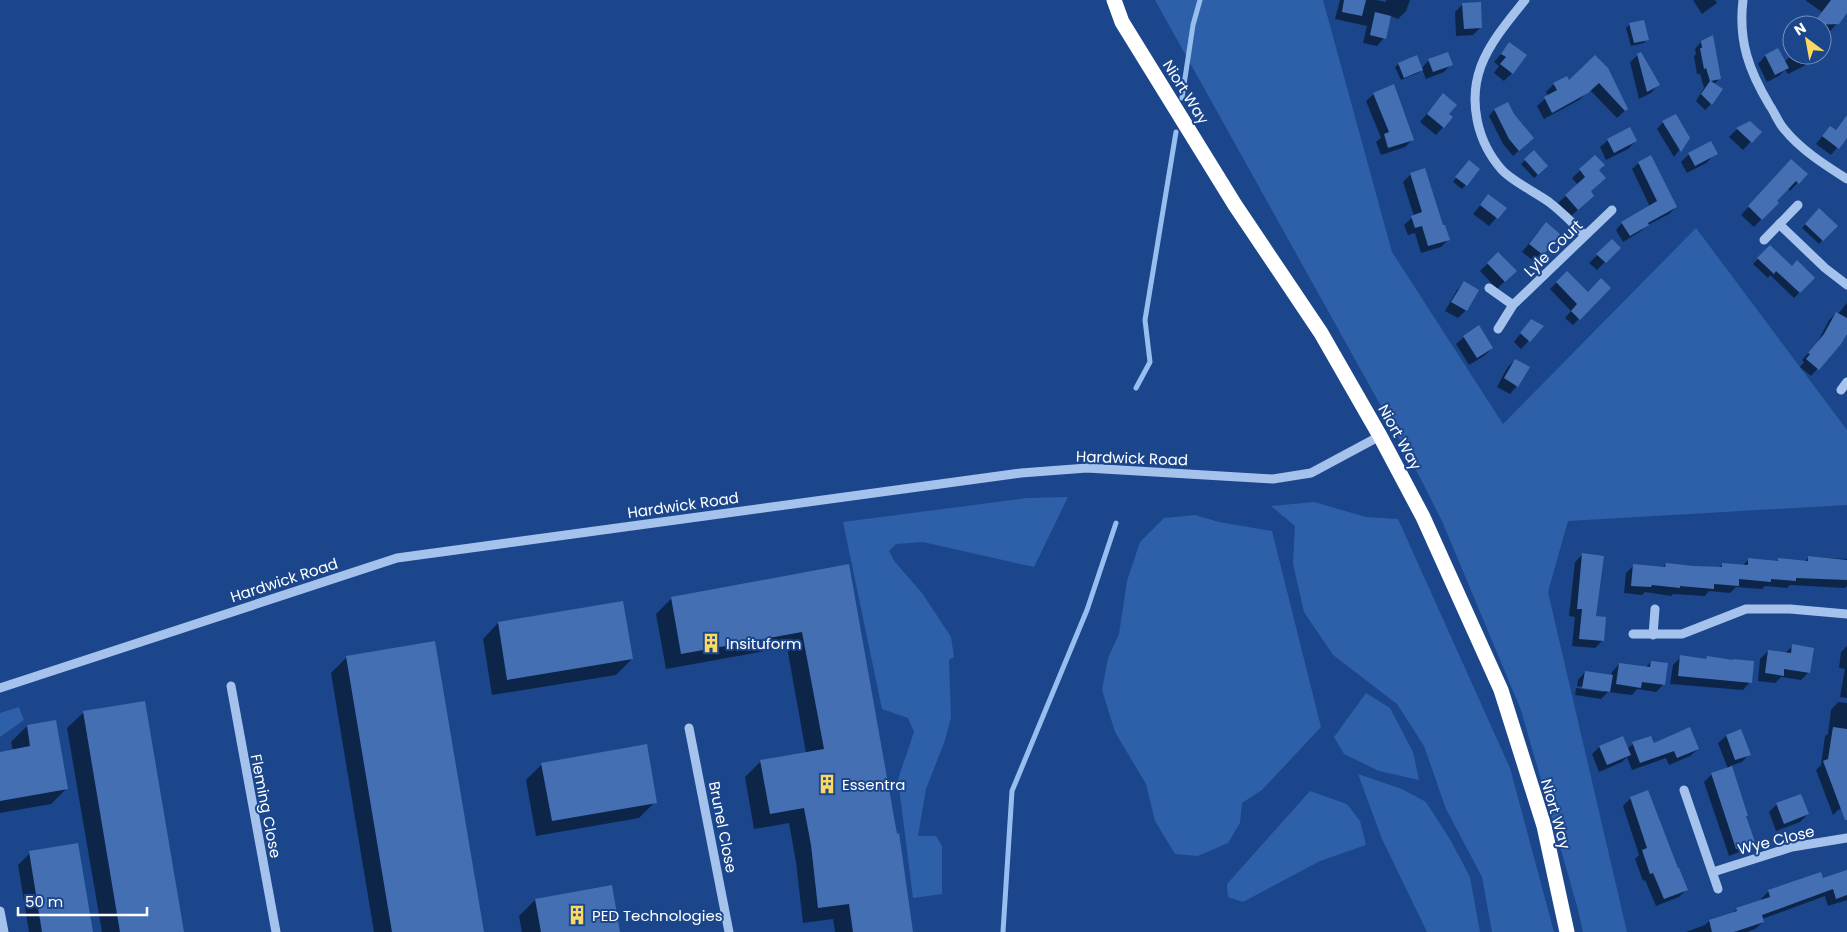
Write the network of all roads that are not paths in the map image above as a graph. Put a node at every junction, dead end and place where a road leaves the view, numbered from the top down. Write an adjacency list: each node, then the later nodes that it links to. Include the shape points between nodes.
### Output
1 (1114, 0): 14 (highway, Niort Way, via 1122,22 1235,205 1321,333)
2 (1525, 0): 8 (street, via 1488,50 1480,67 1475,116 1484,143 1502,170 1549,202)
3 (1742, 0): 4 (street, via 1746,56 1761,91 1784,129 1819,161)
4 (1847, 179)
5 (1798, 205): 7 (street)
6 (1612, 210): 8 (street, Lyle Court)
7 (1779, 224): 9 (street); 10 (street)
8 (1585, 236): 12 (street, Lyle Court)
9 (1764, 240)
10 (1847, 285)
11 (1489, 288): 12 (street)
12 (1513, 306): 13 (street, Lyle Court)
13 (1498, 329)
14 (1380, 436): 20 (street, Hardwick Road, via 1311,473 1273,479 1086,468 1021,473 397,558); 30 (highway, Niort Way, via 1423,517 1500,690 1544,826)
15 (1654, 609): 18 (street)
16 (1847, 614): 18 (street, via 1746,609 1682,634)
17 (1633, 634): 18 (street)
18 (1653, 635)
19 (231, 686): 28 (street, Fleming Close)
20 (0, 688)
21 (689, 728): 29 (street, Brunel Close)
22 (1684, 790): 24 (street)
23 (1847, 838): 24 (street, Wye Close, via 1792,847)
24 (1713, 872): 25 (street)
25 (1718, 889)
26 (0, 911): 27 (street)
27 (4, 932)
28 (276, 932)
29 (728, 932)
30 (1567, 932)

